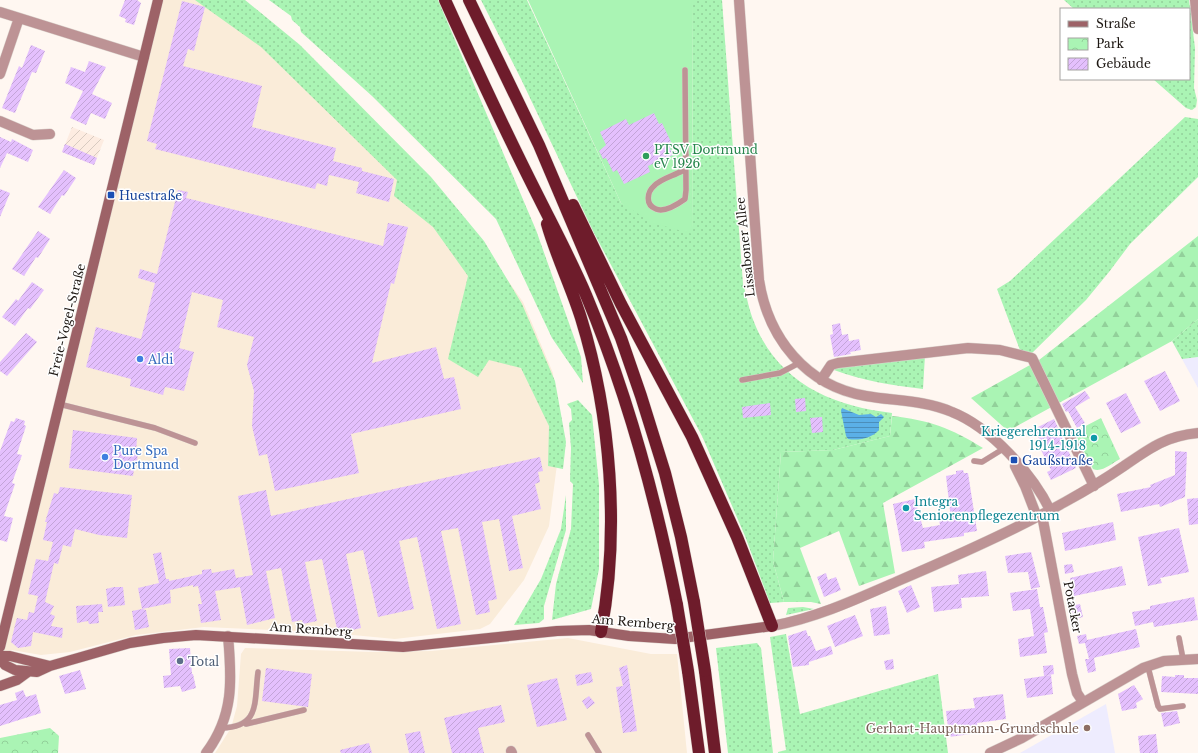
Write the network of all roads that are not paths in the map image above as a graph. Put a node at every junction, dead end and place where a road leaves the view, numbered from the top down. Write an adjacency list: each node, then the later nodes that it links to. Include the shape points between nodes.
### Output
1 (158, 0): 9 (street, Freie-Vogel-Straße)
2 (445, 0): 16 (highway)
3 (469, 0): 14 (highway)
4 (739, 0): 17 (street, Lissaboner Allee, via 761,295 770,323)
5 (1195, 0): 8 (street)
6 (0, 12): 7 (street)
7 (19, 18): 9 (street); 11 (street)
8 (1198, 29)
9 (144, 58): 20 (street, Freie-Vogel-Straße)
10 (685, 70): 15 (lane)
11 (0, 74)
12 (0, 121): 13 (street, via 33,135)
13 (50, 134)
14 (539, 145): 28 (highway, via 566,191 621,304 692,437 737,537); 51 (highway, bridge, via 598,282 641,396 674,509 694,602)
15 (686, 155): 15 (lane, via 685,199 666,209 656,210 650,205 649,191 655,184 682,171)
16 (539, 198): 29 (highway, via 581,317 590,349 602,415 609,483 610,538); 50 (highway, bridge, via 560,236 586,296 619,382 645,464 664,538 677,605)
17 (799, 363): 18 (lane, via 780,373); 19 (street, Lissaboner Allee)
18 (742, 380)
19 (821, 380): 23 (street, Lissaboner Allee, via 863,396 916,402 952,412 988,433); 26 (street, via 831,365 838,363 968,348 1000,350 1032,358)
20 (59, 404): 22 (lane, via 155,428); 32 (street, Freie-Vogel-Straße)
21 (1198, 433): 26 (street, Am Remberg, via 1155,444)
22 (195, 443)
23 (1003, 449): 24 (street, Lissaboner Allee); 25 (lane, via 982,462)
24 (1011, 457): 27 (street, Lissaboner Allee); 27 (street, Lissaboner Allee, via 1029,476)
25 (974, 461)
26 (1094, 486): 27 (street, Am Remberg)
27 (1043, 514): 28 (street, Am Remberg, via 951,558 838,606); 42 (street, Potacker, via 1072,674 1077,693)
28 (772, 626): 29 (street, Am Remberg, via 675,639)
29 (601, 632): 30 (street, Am Remberg, via 519,634 403,647)
30 (228, 636): 37 (street, Am Remberg, via 196,635 140,641); 46 (street, via 231,688)
31 (1179, 638): 35 (lane)
32 (0, 647)
33 (0, 656): 37 (street, Am Remberg)
34 (0, 659): 39 (street, Am Remberg, via 6,665)
35 (1183, 659): 36 (street); 38 (street, via 1164,661)
36 (1198, 659)
37 (50, 666): 39 (street, Am Remberg, via 42,671)
38 (1148, 667): 42 (street); 43 (lane, via 1160,709)
39 (28, 672): 41 (street, via 17,680)
40 (258, 672): 45 (lane, via 253,712)
41 (0, 686)
42 (1083, 702): 52 (street, via 1022,738)
43 (1183, 706)
44 (304, 710): 45 (lane)
45 (244, 724): 46 (lane, via 234,728)
46 (221, 728): 48 (street)
47 (588, 735): 49 (lane)
48 (206, 753)
49 (598, 753)
50 (698, 753)
51 (715, 753)
52 (990, 753)

